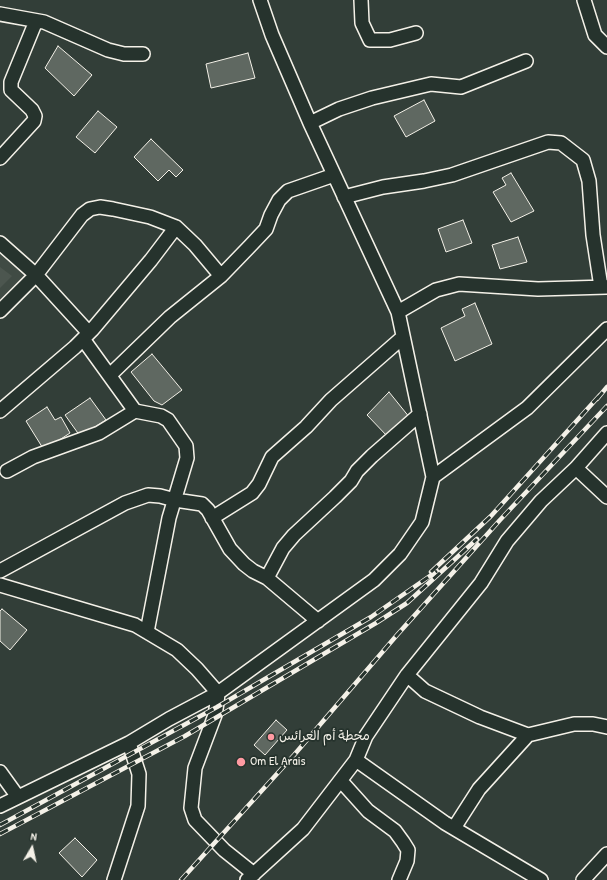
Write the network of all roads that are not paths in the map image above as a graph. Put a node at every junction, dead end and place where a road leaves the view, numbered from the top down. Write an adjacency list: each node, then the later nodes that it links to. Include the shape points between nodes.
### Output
1 (260, 0): 10 (street, via 272,35)
2 (361, 0): 6 (street, via 362,23 370,40 390,40)
3 (584, 0): 7 (street, via 595,36)
4 (0, 14): 5 (street)
5 (36, 21): 8 (street, via 59,28 108,50 124,54); 11 (street, via 11,82 12,90 32,110 34,121)
6 (416, 33)
7 (607, 47)
8 (143, 54)
9 (526, 61): 10 (street, via 461,87 431,84 372,98 339,109)
10 (310, 123): 12 (street)
11 (0, 158)
12 (334, 175): 13 (street); 17 (street, via 288,191 279,200 266,229)
13 (344, 197): 18 (street, via 452,174 548,142 561,143 583,160 589,181 593,235); 20 (street)
14 (176, 227): 16 (street, via 150,217 113,209 90,209 82,215); 17 (street); 22 (street)
15 (0, 243): 16 (street)
16 (36, 275): 19 (street); 22 (street)
17 (221, 276): 24 (street, via 170,317)
18 (604, 287): 20 (street, via 538,289 459,284 436,290)
19 (0, 311)
20 (398, 312): 23 (street)
21 (607, 329): 31 (street, via 527,408)
22 (86, 336): 24 (street); 25 (street)
23 (403, 337): 27 (street); 34 (street, via 331,400 272,458 252,493)
24 (110, 376): 26 (street)
25 (0, 411)
26 (135, 411): 30 (street, via 99,433 34,457); 33 (street, via 161,416 168,420 186,446 187,458)
27 (420, 414): 31 (street); 36 (street, via 372,456 335,497 294,535 275,561)
28 (607, 434): 29 (street)
29 (576, 468): 32 (street); 40 (street, via 541,502 507,541 481,584)
30 (7, 471)
31 (433, 477): 38 (street, via 422,522 400,554 374,580)
32 (607, 498)
33 (174, 500): 34 (street, via 202,504); 35 (street, via 148,495 125,503); 39 (street, via 157,574)
34 (212, 518): 36 (street, via 230,549 253,571)
35 (0, 571)
36 (267, 578): 38 (street)
37 (0, 585): 39 (street)
38 (318, 621): 41 (street)
39 (148, 632): 41 (street, via 177,650)
40 (407, 675): 43 (street, via 424,691 480,717); 45 (street, via 366,736)
41 (218, 693): 44 (street); 52 (street, via 215,716 195,768 191,808 195,820)
42 (607, 727): 43 (street, via 574,724)
43 (528, 735): 50 (street, via 479,789)
44 (130, 743): 48 (street); 53 (street, via 139,774 139,799 131,832)
45 (356, 760): 47 (street); 50 (street)
46 (0, 772): 48 (street)
47 (340, 781): 52 (street, via 304,829); 54 (street, via 368,811 395,832 408,850)
48 (18, 797): 49 (street)
49 (0, 806)
50 (454, 828): 55 (street)
51 (607, 854): 56 (street)
52 (251, 877)
53 (114, 880)
54 (400, 880)
55 (540, 880)
56 (583, 880)

